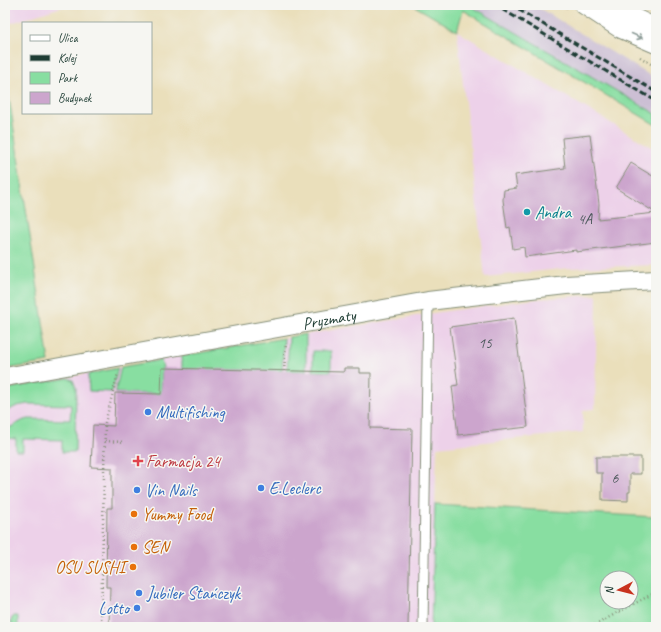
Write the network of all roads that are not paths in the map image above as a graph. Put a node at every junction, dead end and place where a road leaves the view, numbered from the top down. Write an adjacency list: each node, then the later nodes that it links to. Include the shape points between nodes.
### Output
1 (584, 5): 4 (street, one-way to 4, via 619,28)
2 (607, 5): 3 (street)
3 (656, 28)
4 (656, 44)
5 (656, 280): 6 (street, Pryzmaty, via 566,285)
6 (428, 301): 7 (street, Pryzmaty); 8 (lane)
7 (5, 377)
8 (423, 627)

